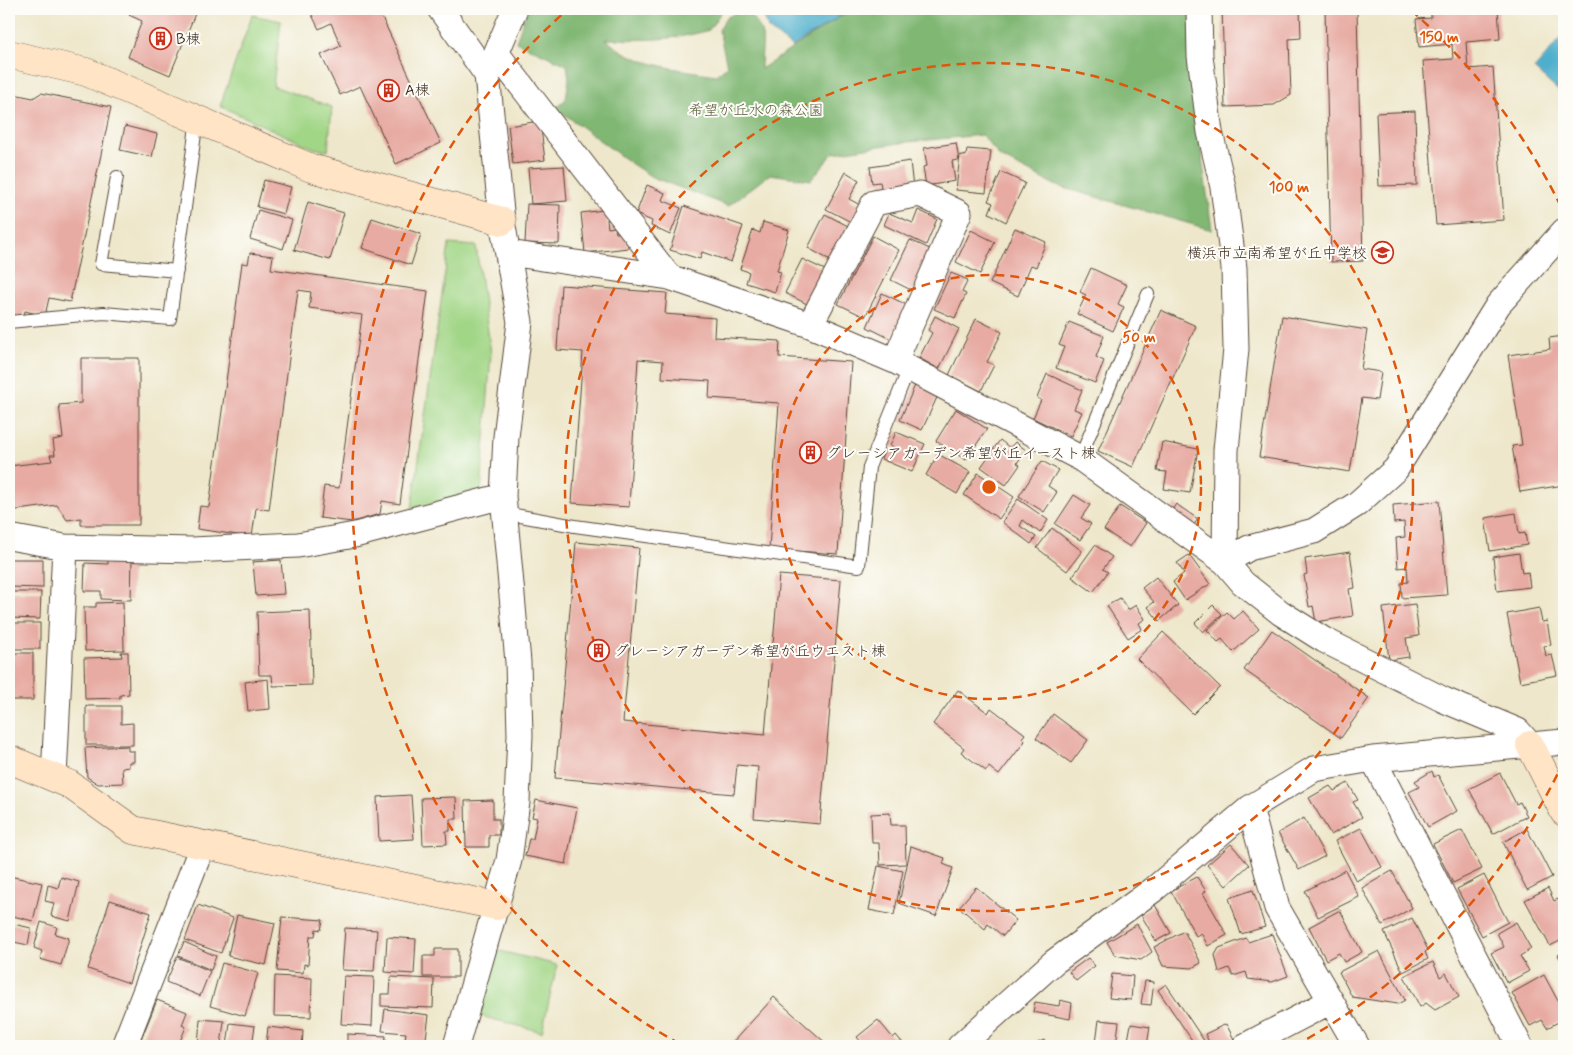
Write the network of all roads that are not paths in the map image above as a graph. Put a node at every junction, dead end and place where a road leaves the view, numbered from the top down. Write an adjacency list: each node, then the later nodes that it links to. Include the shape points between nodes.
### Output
1 (440, 9): 5 (street)
2 (515, 9): 5 (street)
3 (1199, 9): 21 (street, via 1200,56 1210,132 1223,187 1234,268 1236,349 1226,450)
4 (9, 54): 6 (street, via 86,72)
5 (492, 64): 8 (street); 12 (street)
6 (197, 119): 8 (street, via 311,168); 11 (lane)
7 (117, 178): 11 (lane, via 101,264)
8 (502, 221): 10 (street)
9 (1564, 231): 21 (street, via 1498,305 1396,469 1357,504 1314,531 1249,548)
10 (509, 253): 12 (street); 18 (street, via 520,322 506,437)
11 (176, 271): 14 (lane, via 170,319 104,313)
12 (669, 277): 15 (street)
13 (1148, 294): 17 (lane)
14 (9, 322)
15 (810, 325): 16 (street); 16 (street, via 874,203 920,194 959,213)
16 (902, 365): 17 (street); 18 (lane, via 869,467 859,566 575,526)
17 (1080, 458): 21 (street)
18 (504, 504): 20 (street, via 298,545 237,550); 30 (street, via 518,662 520,735 518,802 509,860)
19 (9, 537): 20 (street)
20 (65, 547): 26 (street)
21 (1226, 562): 23 (street, via 1243,583 1281,613 1324,640 1444,700 1518,731)
22 (1564, 742): 23 (street)
23 (1530, 745): 25 (street); 28 (street)
24 (9, 759): 26 (street)
25 (1373, 759): 27 (street, via 1314,769); 37 (street)
26 (54, 778): 29 (street, via 69,784 133,830)
27 (1250, 808): 31 (street, via 1278,908); 34 (street, via 1153,890 1054,962)
28 (1564, 812)
29 (203, 844): 30 (street); 32 (street)
30 (497, 906): 33 (street)
31 (1331, 1001): 35 (street); 36 (street)
32 (124, 1046)
33 (456, 1046)
34 (960, 1046)
35 (1245, 1046)
36 (1357, 1046)
37 (1520, 1046)

